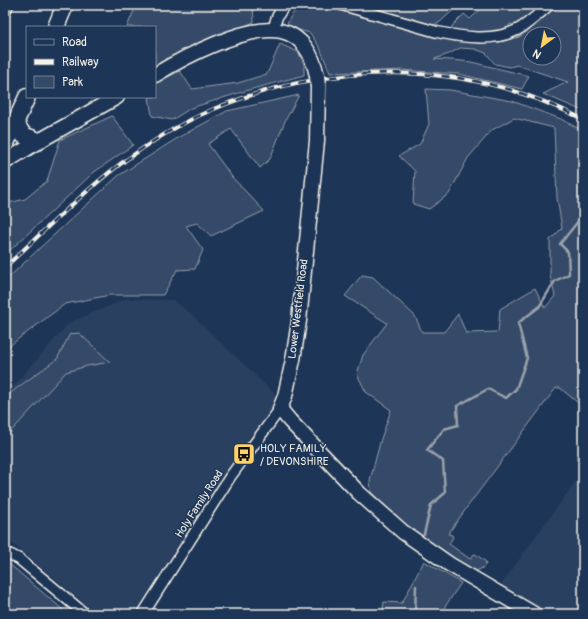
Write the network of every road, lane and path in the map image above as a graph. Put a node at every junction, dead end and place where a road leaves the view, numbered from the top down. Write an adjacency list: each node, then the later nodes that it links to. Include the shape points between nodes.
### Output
1 (8, 5): 6 (street)
2 (65, 5): 7 (main road)
3 (286, 5): 8 (street, via 277,16)
4 (342, 5): 5 (street, via 467,37 505,34 517,30)
5 (549, 5)
6 (5, 12)
7 (56, 26)
8 (274, 30): 9 (street, Lower Westfield Road, via 225,40); 16 (street, Lower Westfield Road, via 291,35 302,43 311,57 318,81 316,141 299,321 293,360)
9 (156, 74)
10 (27, 98): 12 (main road)
11 (115, 98): 13 (street)
12 (16, 123): 13 (main road, via 23,135); 14 (main road)
13 (39, 142): 15 (street)
14 (5, 145)
15 (5, 162)
16 (280, 409): 19 (street, Holy Family Road, via 229,479); 20 (street, via 355,489 403,532 449,564)
17 (5, 553): 18 (street, via 19,559)
18 (85, 614)
19 (143, 614)
20 (534, 614)

